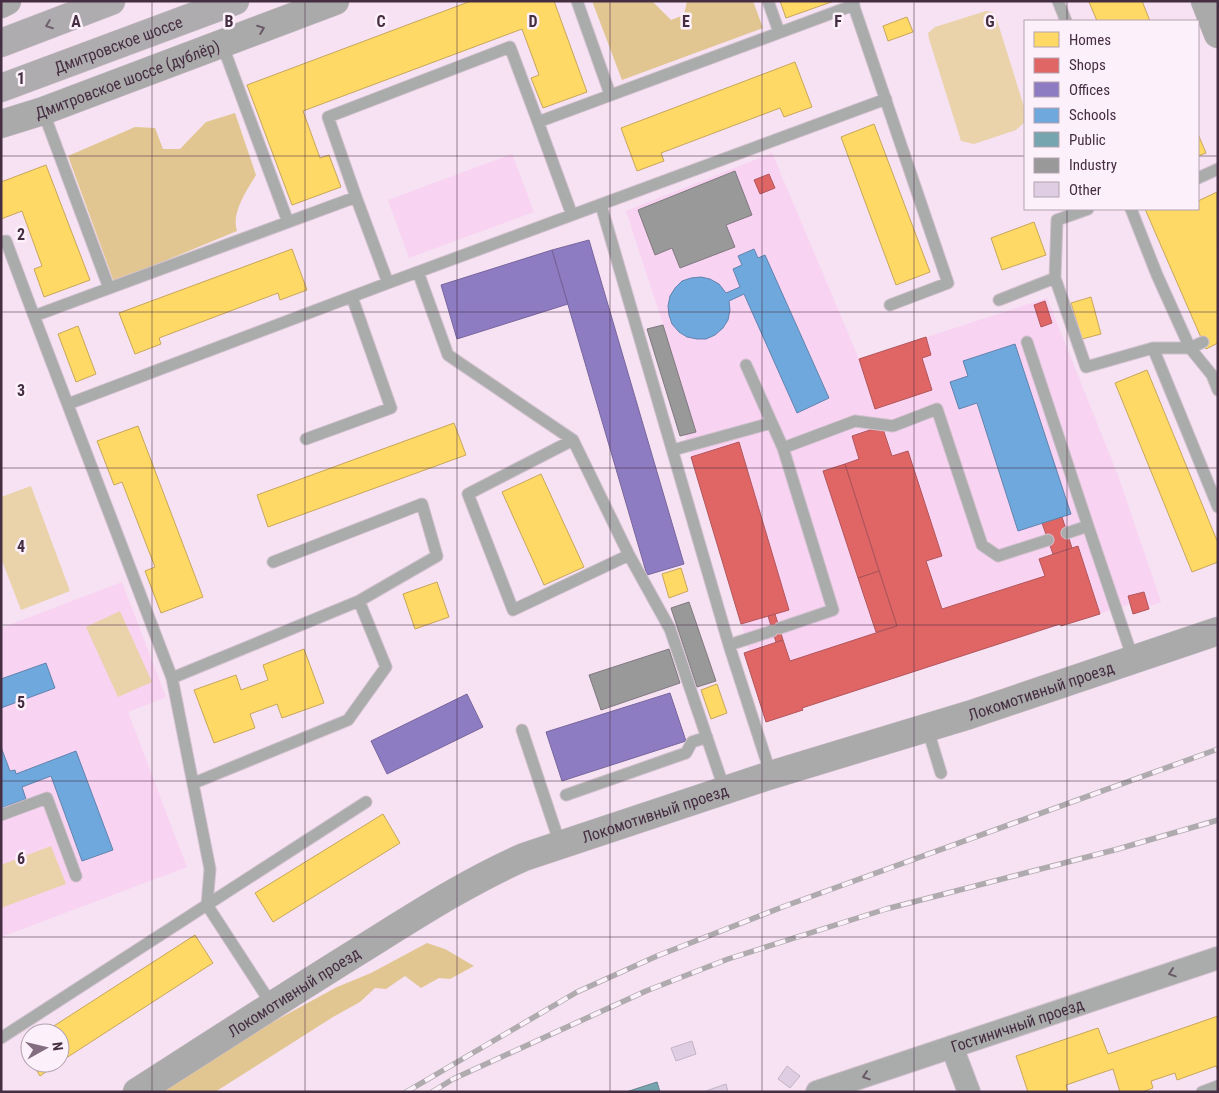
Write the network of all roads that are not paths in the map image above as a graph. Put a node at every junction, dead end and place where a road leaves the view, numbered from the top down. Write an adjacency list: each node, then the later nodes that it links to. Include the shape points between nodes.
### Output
1 (112, 1): 12 (main road, one-way to 12)
2 (235, 1): 14 (main road, Дмитровское шоссе)
3 (335, 1): 13 (street, Дмитровское шоссе (дублёр), one-way to 3)
4 (577, 1): 15 (lane)
5 (768, 1): 10 (lane)
6 (1058, 1): 9 (lane)
7 (1204, 1): 11 (street)
8 (853, 3): 10 (lane); 16 (lane)
9 (1066, 20)
10 (779, 32): 15 (lane)
11 (1218, 34)
12 (1, 42)
13 (222, 44): 17 (street, Дмитровское шоссе (дублёр)); 27 (lane)
14 (1, 88)
15 (610, 94): 18 (lane)
16 (886, 99): 23 (lane); 35 (lane, via 948,283)
17 (43, 111): 19 (street, Дмитровское шоссе (дублёр)); 32 (lane)
18 (538, 122): 22 (lane, via 510,47 328,117); 26 (lane)
19 (1, 124)
20 (1218, 169): 21 (lane)
21 (1199, 178)
22 (356, 197): 27 (lane); 31 (lane)
23 (601, 204): 26 (lane); 48 (lane)
24 (1085, 210): 30 (lane, via 1057,220)
25 (1131, 210): 40 (lane)
26 (572, 215): 29 (lane)
27 (288, 222): 32 (lane)
28 (1, 242): 36 (lane, via 6,240)
29 (418, 272): 31 (lane); 46 (lane, via 448,355)
30 (1055, 278): 34 (lane); 39 (lane, via 1086,367)
31 (388, 283): 33 (lane)
32 (109, 288): 36 (lane)
33 (352, 297): 43 (lane); 45 (lane, via 391,408)
34 (999, 300)
35 (890, 305)
36 (34, 316): 43 (lane)
37 (1027, 342): 50 (lane)
38 (1203, 342): 40 (lane)
39 (1153, 348): 40 (lane); 49 (lane)
40 (1190, 348): 42 (lane, via 1212,375)
41 (746, 365): 44 (lane)
42 (1218, 390)
43 (68, 404): 59 (lane)
44 (772, 422): 47 (lane); 48 (lane)
45 (306, 439)
46 (573, 440): 53 (lane); 53 (lane, via 468,494 513,610)
47 (783, 448): 52 (lane, via 854,421 892,426 937,409 982,545 998,556); 57 (lane, via 833,610)
48 (673, 450): 57 (lane)
49 (1218, 507)
50 (1088, 526): 51 (lane); 58 (lane)
51 (1067, 533)
52 (1048, 540)
53 (629, 555): 62 (lane, via 670,630)
54 (273, 562): 55 (lane, via 422,504 437,556)
55 (360, 601): 59 (lane); 65 (lane, via 386,667 348,720)
56 (1218, 631): 58 (street, Локомотивный проезд)
57 (729, 645): 64 (lane)
58 (1133, 660): 60 (street, Локомотивный проезд)
59 (172, 678): 65 (lane)
60 (927, 727): 63 (lane); 64 (street, Локомотивный проезд)
61 (522, 730): 70 (lane)
62 (707, 737): 66 (lane); 67 (lane, via 692,742 686,753)
63 (941, 773)
64 (771, 776): 66 (street, Локомотивный проезд)
65 (194, 783): 72 (lane, via 210,869)
66 (725, 790): 70 (street, Локомотивный проезд)
67 (566, 795)
68 (366, 802): 72 (lane)
69 (1, 815): 71 (lane, via 47,798)
70 (560, 844): 74 (street, Локомотивный проезд, via 493,870 453,892)
71 (76, 876)
72 (207, 905): 74 (lane); 75 (lane)
73 (1218, 958): 76 (street, Гостиничный проезд, one-way to 76)
74 (272, 1005): 78 (street, Локомотивный проезд)
75 (1, 1038)
76 (952, 1047): 79 (street, Гостиничный проезд, one-way to 79); 80 (street)
77 (1218, 1086): 81 (lane)
78 (137, 1092)
79 (817, 1092)
80 (969, 1092)
81 (1202, 1092)

